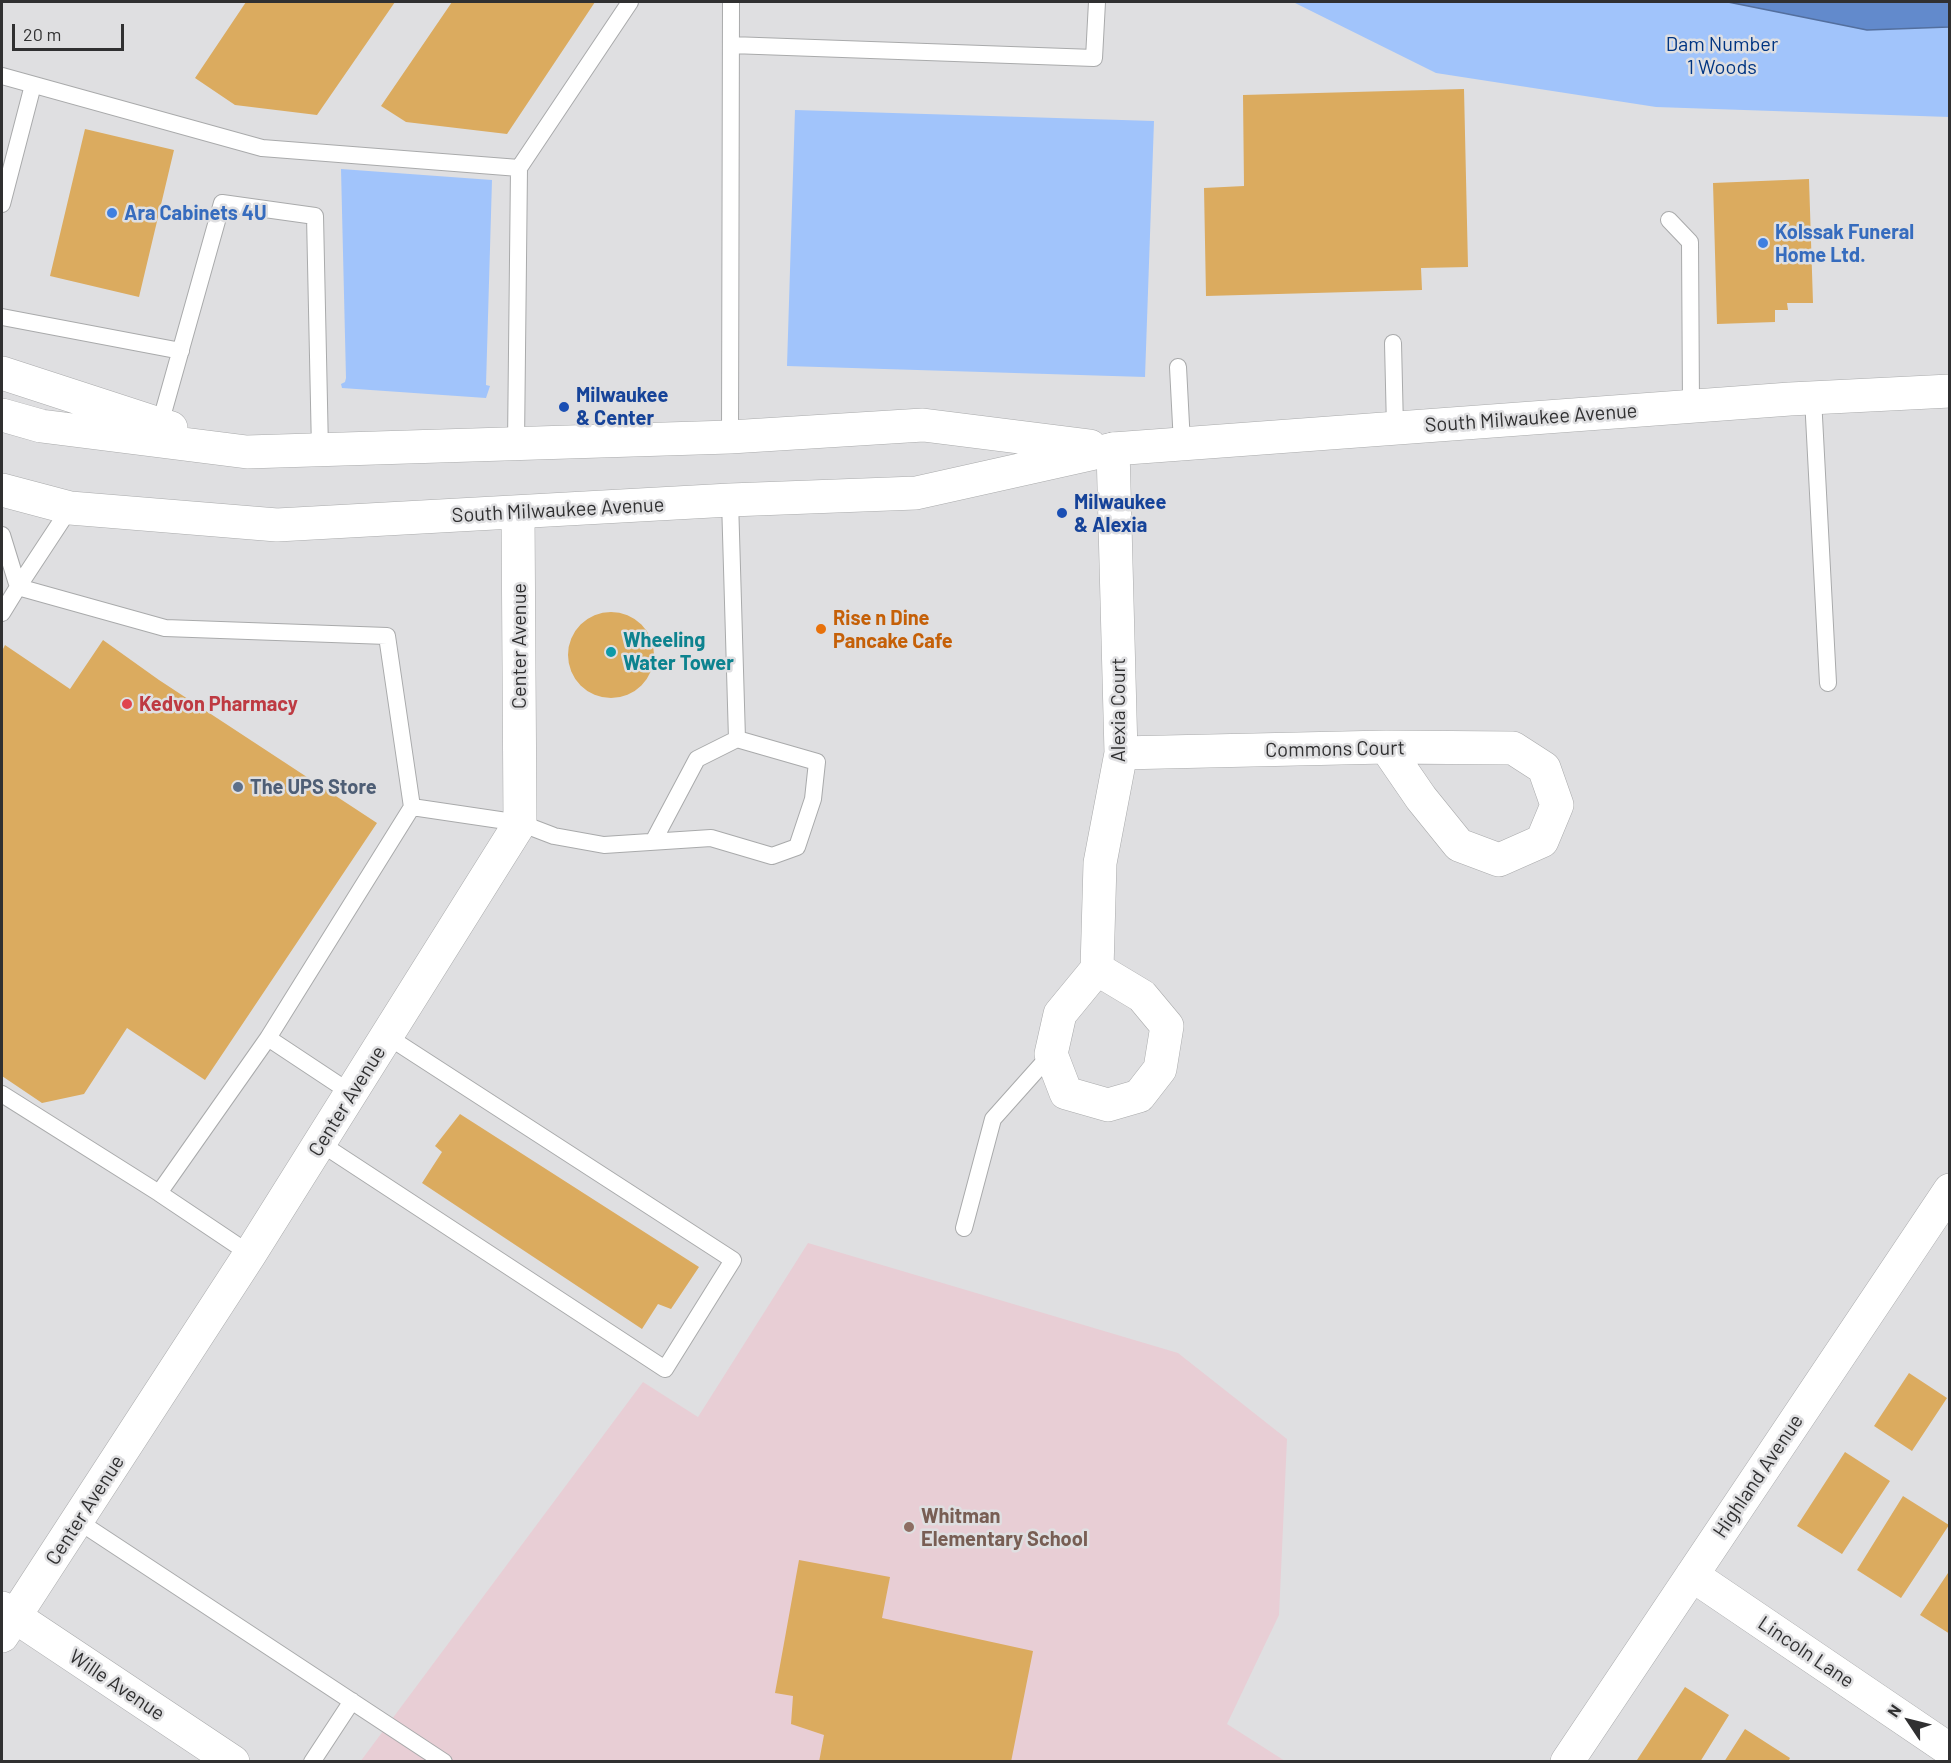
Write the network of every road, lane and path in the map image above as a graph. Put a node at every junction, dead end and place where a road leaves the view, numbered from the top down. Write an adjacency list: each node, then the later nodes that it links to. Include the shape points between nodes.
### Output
1 (630, 2): 7 (lane)
2 (731, 2): 4 (lane)
3 (1096, 2): 4 (lane, via 1094,58)
4 (731, 45): 21 (lane)
5 (2, 76): 6 (lane)
6 (33, 85): 7 (lane, via 262,148); 8 (lane)
7 (519, 168): 22 (lane)
8 (2, 204)
9 (1670, 220): 17 (lane, via 1690,242)
10 (2, 316): 12 (lane)
11 (1394, 343): 20 (lane)
12 (181, 351): 19 (lane); 25 (lane, via 222,203 315,216)
13 (1178, 368): 23 (lane)
14 (2, 373): 19 (street)
15 (1950, 391): 16 (street, South Milwaukee Avenue)
16 (1813, 398): 17 (street, South Milwaukee Avenue); 34 (lane)
17 (1691, 406): 20 (street, South Milwaukee Avenue)
18 (2, 415): 26 (street, South Milwaukee Avenue, via 40,426)
19 (160, 424): 26 (street)
20 (1395, 428): 23 (street, South Milwaukee Avenue)
21 (730, 437): 22 (street, South Milwaukee Avenue); 24 (street, South Milwaukee Avenue, via 923,425)
22 (516, 443): 25 (street, South Milwaukee Avenue)
23 (1182, 444): 24 (street, South Milwaukee Avenue)
24 (1113, 449): 28 (street, South Milwaukee Avenue, via 916,493); 37 (street, Alexia Court)
25 (320, 450): 26 (street, South Milwaukee Avenue)
26 (248, 452)
27 (2, 490): 29 (street, South Milwaukee Avenue)
28 (730, 500): 30 (street, South Milwaukee Avenue); 35 (lane)
29 (70, 508): 30 (street, South Milwaukee Avenue, via 277,525); 32 (lane)
30 (518, 513): 39 (street, Center Avenue)
31 (2, 535): 32 (lane)
32 (18, 587): 33 (lane); 38 (lane, via 165,628 387,636)
33 (2, 612)
34 (1828, 683)
35 (737, 739): 40 (lane, via 697,759); 40 (lane, via 817,762 813,799 797,847 772,856 711,838)
36 (1386, 747): 36 (street, Commons Court, via 1513,748 1544,768 1557,805 1542,841 1498,860 1459,845); 37 (street, Commons Court)
37 (1121, 753): 41 (street, Alexia Court, via 1100,863)
38 (412, 807): 39 (lane); 43 (lane)
39 (520, 823): 40 (lane, via 554,836 604,845); 42 (street, Center Avenue)
40 (654, 840)
41 (1097, 969): 44 (street, via 1060,1014); 44 (street, via 1142,996 1167,1026 1160,1069 1139,1096 1108,1105 1065,1093)
42 (387, 1036): 45 (street, Center Avenue); 47 (lane, via 733,1260 665,1369)
43 (268, 1038): 45 (lane); 49 (lane)
44 (1051, 1054): 50 (lane, via 993,1119)
45 (351, 1093): 47 (street, Center Avenue)
46 (2, 1094): 49 (lane)
47 (320, 1143): 51 (street, Center Avenue)
48 (1950, 1190): 53 (street, Highland Avenue)
49 (159, 1193): 51 (lane)
50 (964, 1228)
51 (249, 1254): 52 (street, Center Avenue)
52 (78, 1521): 54 (street, Center Avenue); 55 (lane)
53 (1692, 1575): 56 (street, Lincoln Lane); 60 (street, Highland Avenue)
54 (6, 1620): 57 (street, Wille Avenue)
55 (352, 1701): 58 (lane); 59 (lane)
56 (1950, 1750)
57 (233, 1761)
58 (312, 1761)
59 (444, 1761)
60 (1567, 1761)

